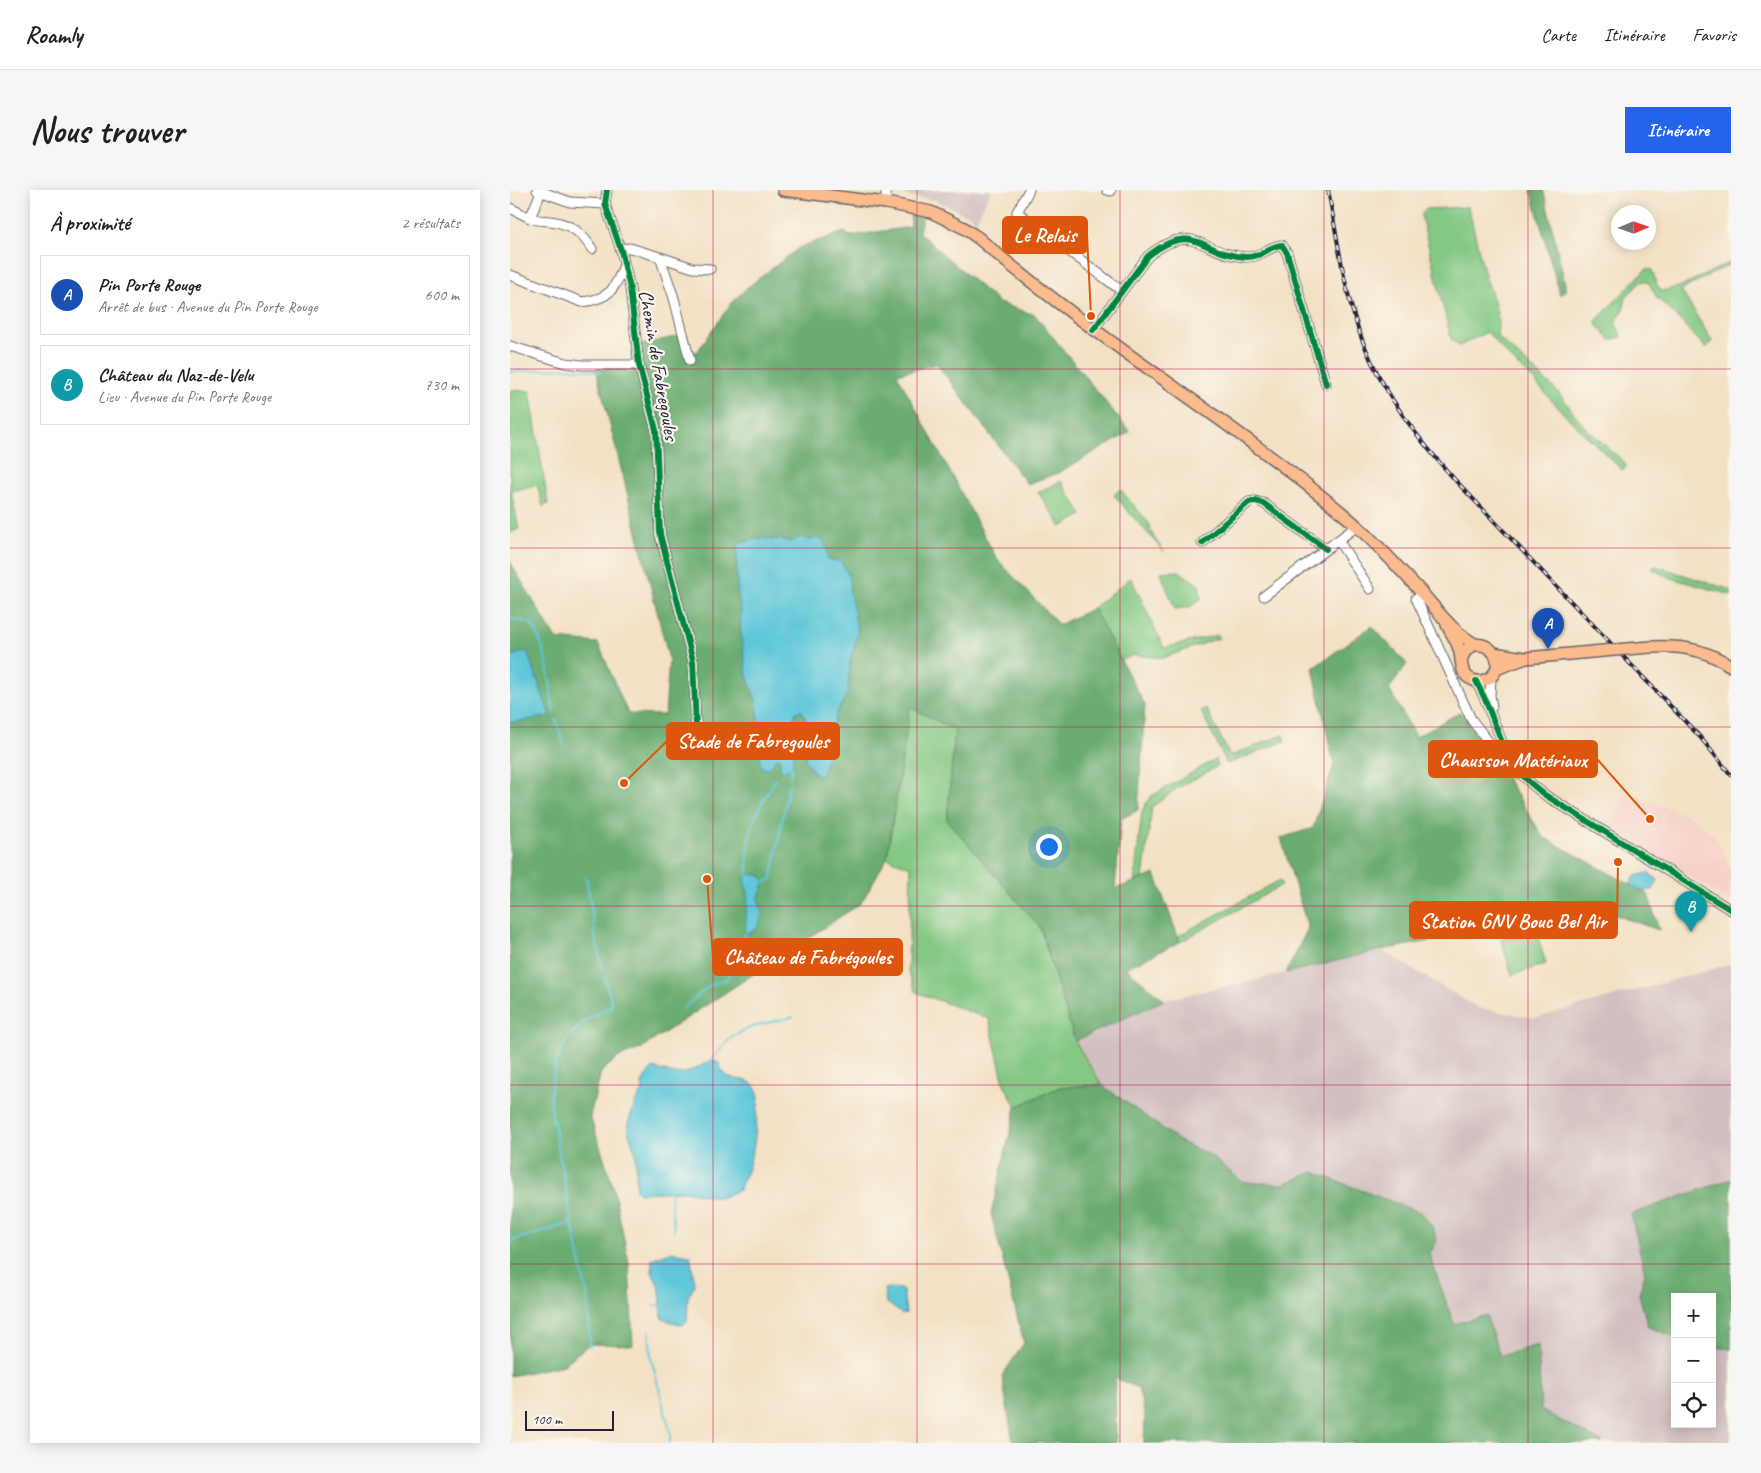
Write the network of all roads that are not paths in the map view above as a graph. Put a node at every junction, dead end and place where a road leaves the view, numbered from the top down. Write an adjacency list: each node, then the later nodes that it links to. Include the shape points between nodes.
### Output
1 (607, 190): 7 (street, Chemin de Fabregoules)
2 (783, 190): 6 (main road)
3 (886, 190): 6 (street)
4 (1029, 190): 16 (street, via 1017,212)
5 (539, 191): 7 (street, via 570,202); 9 (street)
6 (886, 203): 17 (main road, via 931,212 964,228 1016,271)
7 (605, 204): 11 (street, Chemin de Fabregoules)
8 (510, 208): 9 (street)
9 (530, 218): 10 (street, via 562,223 574,229)
10 (592, 249)
11 (620, 249): 12 (street, via 630,248); 13 (street, Chemin de Fabregoules)
12 (660, 257): 14 (street, via 693,268); 19 (street)
13 (624, 265): 15 (street, via 615,287 594,301 582,302); 20 (street, Chemin de Fabregoules)
14 (710, 269)
15 (510, 275)
16 (1122, 291): 17 (street); 21 (street, via 1148,256 1159,247 1177,240 1189,239 1232,256 1248,258 1263,254 1274,245 1282,245)
17 (1095, 327): 22 (main road)
18 (510, 346): 20 (street, via 565,363 625,365)
19 (690, 361)
20 (639, 362): 38 (street, Chemin de Fabregoules, via 656,430 660,534 693,661)
21 (1326, 384)
22 (1357, 526): 23 (street); 29 (main road)
23 (1338, 540): 25 (street); 26 (street)
24 (1202, 543): 25 (street, via 1249,502 1255,501)
25 (1326, 549): 27 (street)
26 (1370, 589)
27 (1264, 596)
28 (1416, 598): 36 (street)
29 (1444, 619): 30 (main road, via 1464,638); 33 (main road, via 1459,650)
30 (1477, 645): 31 (main road, via 1485,646); 33 (main road, via 1466,650)
31 (1494, 653): 32 (main road); 35 (main road, via 1497,660)
32 (1526, 658): 34 (main road, bridge, via 1665,646 1689,648 1719,658); 35 (main road)
33 (1462, 666): 36 (street); 37 (main road, via 1469,678)
34 (1731, 666)
35 (1493, 673): 37 (main road, via 1485,680); 39 (street, via 1490,696)
36 (1450, 677): 40 (street, via 1470,719)
37 (1476, 681): 39 (street)
38 (696, 726)
39 (1496, 729): 41 (street, via 1513,766 1545,795)
40 (1491, 745)
41 (1731, 910)

